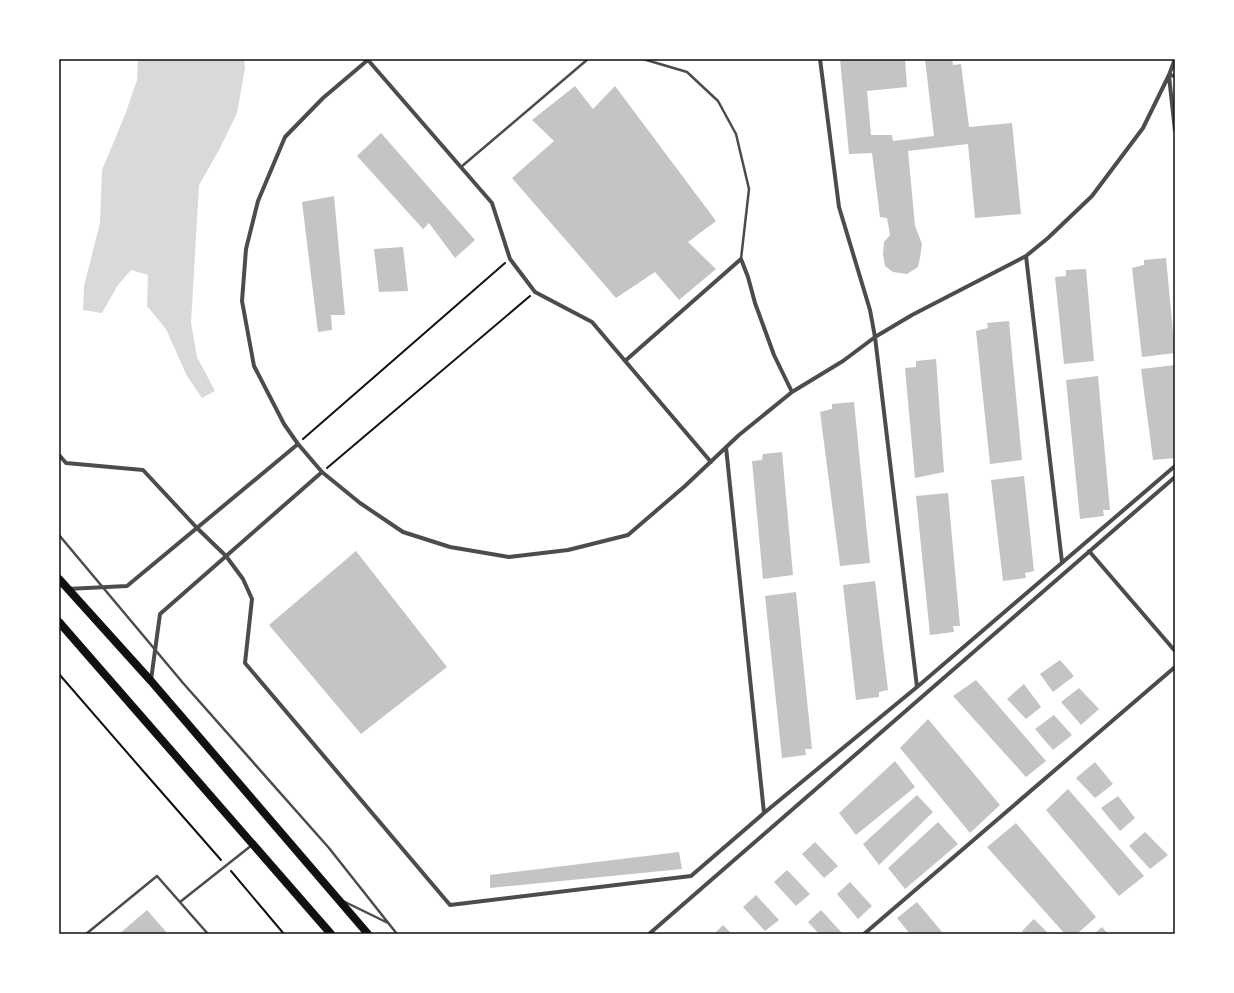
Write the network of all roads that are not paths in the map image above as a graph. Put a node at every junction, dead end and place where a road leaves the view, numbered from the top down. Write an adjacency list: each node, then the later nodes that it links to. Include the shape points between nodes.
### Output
1 (588, 59): 9 (lane)
2 (643, 59): 11 (lane, via 687,72 718,101 736,134 749,189)
3 (820, 59): 12 (street, via 839,207 870,310)
4 (1175, 59): 6 (street)
5 (368, 60): 9 (street); 15 (street, via 323,98 286,137 258,201 246,249 242,300 254,366 284,424)
6 (1169, 75): 7 (street); 8 (street); 10 (street, via 1143,128 1092,196)
7 (1175, 76)
8 (1175, 131)
9 (461, 167): 13 (street, via 492,203 510,259 535,292 592,322)
10 (1026, 256): 12 (street, via 912,315); 26 (street)
11 (741, 258): 13 (street); 14 (street, via 774,355)
12 (875, 338): 14 (street); 35 (street)
13 (625, 361): 18 (street)
14 (792, 392): 16 (street)
15 (298, 444): 20 (street); 22 (street)
16 (726, 447): 18 (street); 36 (street)
17 (59, 455): 22 (street, via 66,463 143,470)
18 (710, 462): 20 (street, via 628,535 568,550 509,557 450,547 403,532 360,503)
19 (1175, 466): 26 (street)
20 (322, 472): 25 (street)
21 (1175, 477): 24 (street)
22 (197, 528): 25 (street); 28 (street, via 127,586)
23 (59, 535): 28 (lane)
24 (1089, 552): 32 (street); 46 (street)
25 (226, 556): 31 (street, via 160,614); 36 (street, via 243,579 252,599 245,663 450,905 691,876)
26 (1062, 562): 35 (street)
27 (59, 579): 29 (main road)
28 (103, 587): 29 (street); 31 (lane)
29 (67, 589): 34 (main road)
30 (59, 622): 37 (main road)
31 (155, 649): 34 (street); 40 (lane, via 329,848)
32 (1175, 651)
33 (1175, 667): 47 (street)
34 (151, 681): 38 (main road)
35 (917, 687): 36 (street)
36 (764, 813)
37 (253, 844): 39 (lane); 43 (main road)
38 (338, 898): 40 (lane); 44 (main road)
39 (180, 902): 41 (lane, via 157,876); 42 (lane)
40 (388, 923): 45 (lane)
41 (86, 934)
42 (208, 934)
43 (331, 934)
44 (368, 934)
45 (397, 934)
46 (649, 934)
47 (864, 934)

